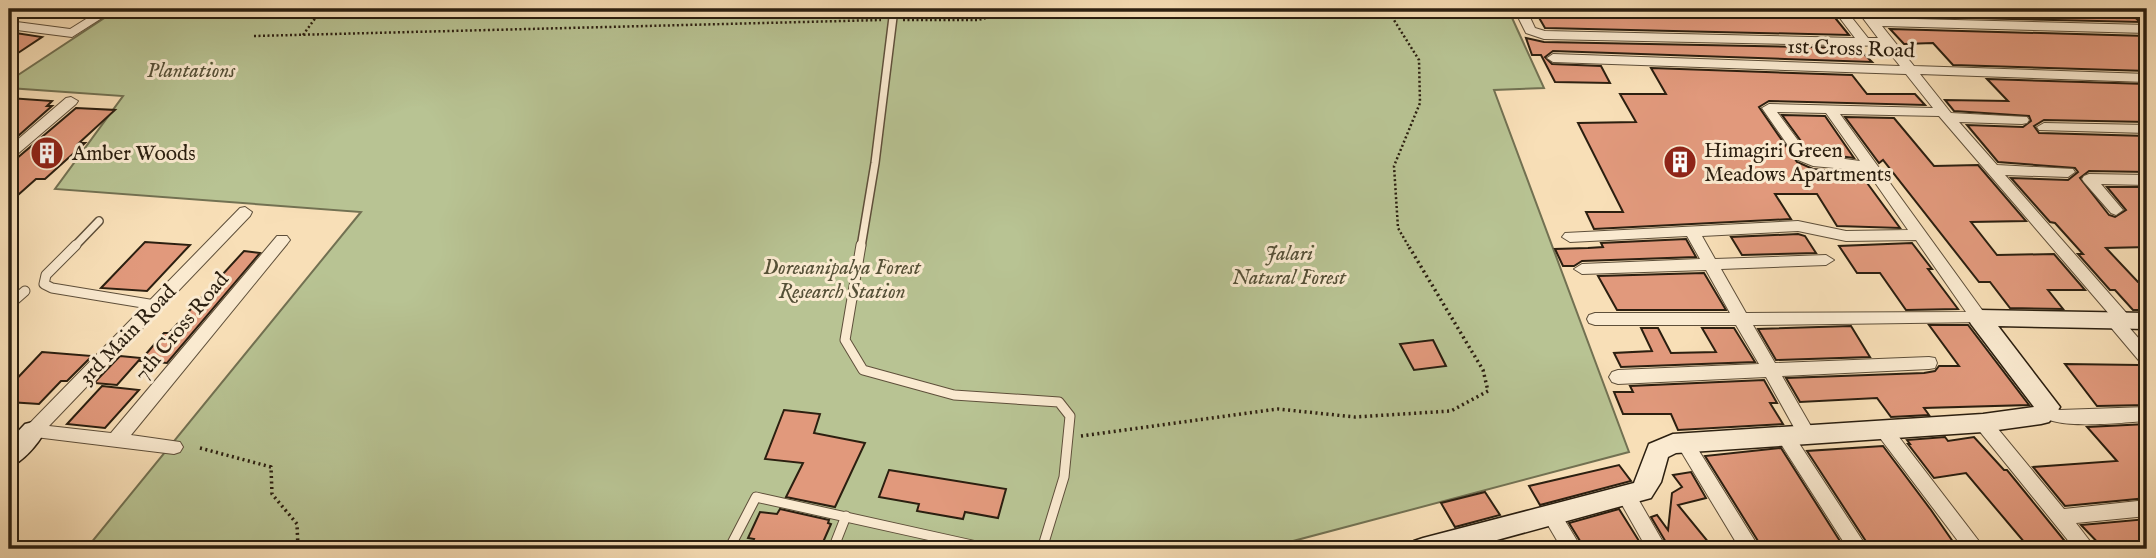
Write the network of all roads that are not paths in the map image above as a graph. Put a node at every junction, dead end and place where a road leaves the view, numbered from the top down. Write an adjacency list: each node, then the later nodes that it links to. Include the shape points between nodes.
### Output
1 (110, 9): 9 (street, via 72,33)
2 (894, 9): 67 (lane, via 875,163 845,340 863,370 954,395 1059,402 1070,416 1064,477)
3 (1520, 9): 11 (street, via 1530,30 1544,35)
4 (1839, 9): 11 (street)
5 (1862, 9): 8 (street)
6 (2137, 9): 7 (street)
7 (2147, 17)
8 (1872, 22): 10 (street); 12 (street)
9 (9, 25)
10 (2147, 29)
11 (1865, 42): 12 (street)
12 (1889, 42): 14 (street)
13 (1553, 58): 14 (street, 1st Cross Road)
14 (1912, 69): 15 (street, 1st Cross Road); 18 (street)
15 (2147, 78)
16 (71, 101): 22 (street)
17 (1830, 109): 18 (street); 23 (street); 23 (street, via 1779,107 1769,111 1803,157)
18 (1945, 114): 19 (street); 24 (street)
19 (2022, 120)
20 (2044, 127): 21 (street)
21 (2147, 129)
22 (9, 154)
23 (1871, 167): 31 (street)
24 (1994, 170): 25 (street); 43 (street)
25 (2068, 172)
26 (2147, 180): 27 (street, via 2089,179)
27 (2116, 209)
28 (245, 212): 39 (street, 3rd Main Road)
29 (99, 221): 39 (lane, via 46,275 44,284)
30 (1692, 231): 31 (street, via 1798,226 1846,236); 32 (street); 35 (street)
31 (1920, 235): 41 (street)
32 (1570, 237)
33 (282, 240): 55 (street, 7th Cross Road)
34 (1826, 260): 35 (street)
35 (1712, 264): 36 (street); 40 (street)
36 (1582, 269)
37 (25, 291): 38 (lane)
38 (9, 305)
39 (155, 305): 53 (street, 3rd Main Road)
40 (1742, 318): 41 (street); 42 (street); 47 (street)
41 (1979, 318): 43 (street); 49 (street, via 2048,407)
42 (1595, 319)
43 (2118, 320): 44 (street); 45 (street)
44 (2147, 321)
45 (2147, 359)
46 (1929, 363): 47 (street)
47 (1770, 368): 48 (street); 54 (street)
48 (1618, 377)
49 (2047, 412): 50 (street, via 2058,417); 51 (street)
50 (2147, 414)
51 (1983, 423): 52 (street); 63 (street)
52 (1883, 429): 54 (street); 73 (street)
53 (21, 430): 55 (street); 58 (street, 3rd Main Road)
54 (1796, 435): 56 (street); 72 (street)
55 (115, 440): 57 (street)
56 (1679, 443): 59 (street, via 1658,451 1649,482 1642,491); 71 (street)
57 (174, 447)
58 (9, 457)
59 (1626, 496): 61 (street); 70 (street)
60 (2147, 508): 63 (street)
61 (1551, 515): 68 (street); 69 (street)
62 (846, 516): 64 (lane, via 756,498); 65 (lane); 66 (lane)
63 (2060, 517): 74 (street)
64 (729, 549)
65 (833, 549)
66 (990, 549)
67 (1042, 549)
68 (1423, 549)
69 (1572, 549)
70 (1657, 549)
71 (1750, 549)
72 (1858, 549)
73 (1975, 549)
74 (2086, 549)

